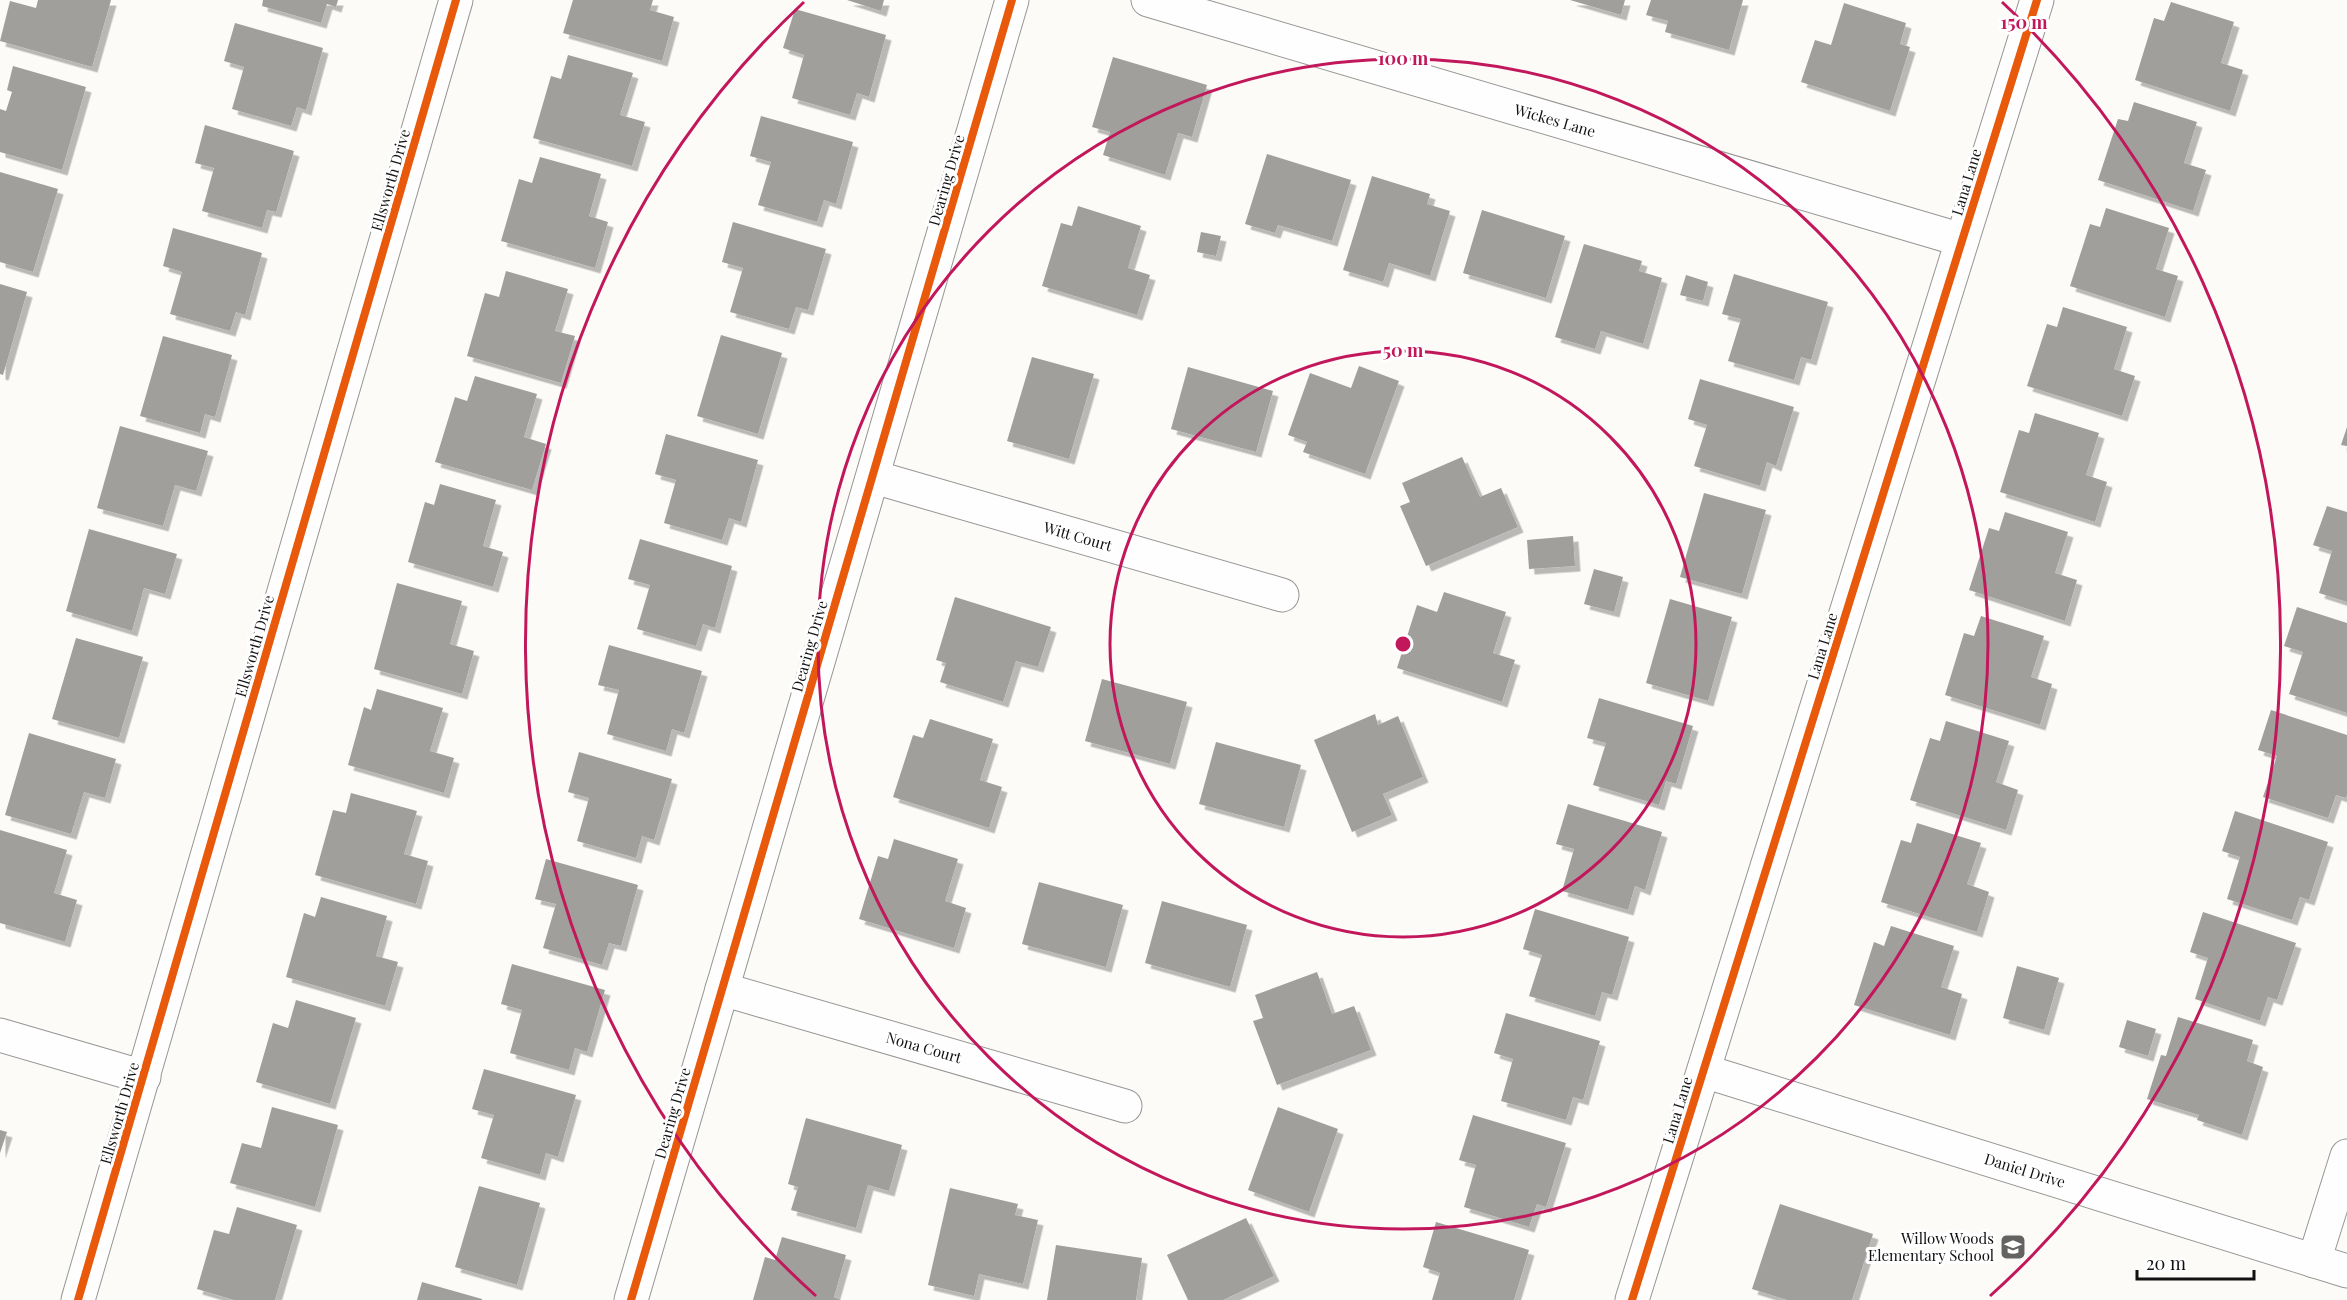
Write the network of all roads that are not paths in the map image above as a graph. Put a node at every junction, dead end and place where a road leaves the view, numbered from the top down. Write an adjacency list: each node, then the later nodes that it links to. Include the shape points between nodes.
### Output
1 (456, 0): 11 (street, Ellsworth Drive)
2 (1012, 0): 6 (street, Dearing Drive)
3 (1148, 0): 5 (street, Wickes Lane)
4 (2037, 0): 5 (street, Lana Lane)
5 (1962, 240): 10 (street, Lana Lane)
6 (874, 477): 7 (street, Witt Court); 8 (street, Dearing Drive)
7 (1282, 595)
8 (722, 989): 12 (street, Nona Court); 17 (street, Dearing Drive)
9 (0, 1035): 11 (street)
10 (1704, 1071): 14 (street, Daniel Drive); 18 (street, Lana Lane)
11 (144, 1077): 16 (street, Ellsworth Drive)
12 (1125, 1106)
13 (2347, 1156): 14 (street)
14 (2314, 1261): 15 (street, Daniel Drive)
15 (2347, 1271)
16 (78, 1300)
17 (631, 1300)
18 (1632, 1300)

